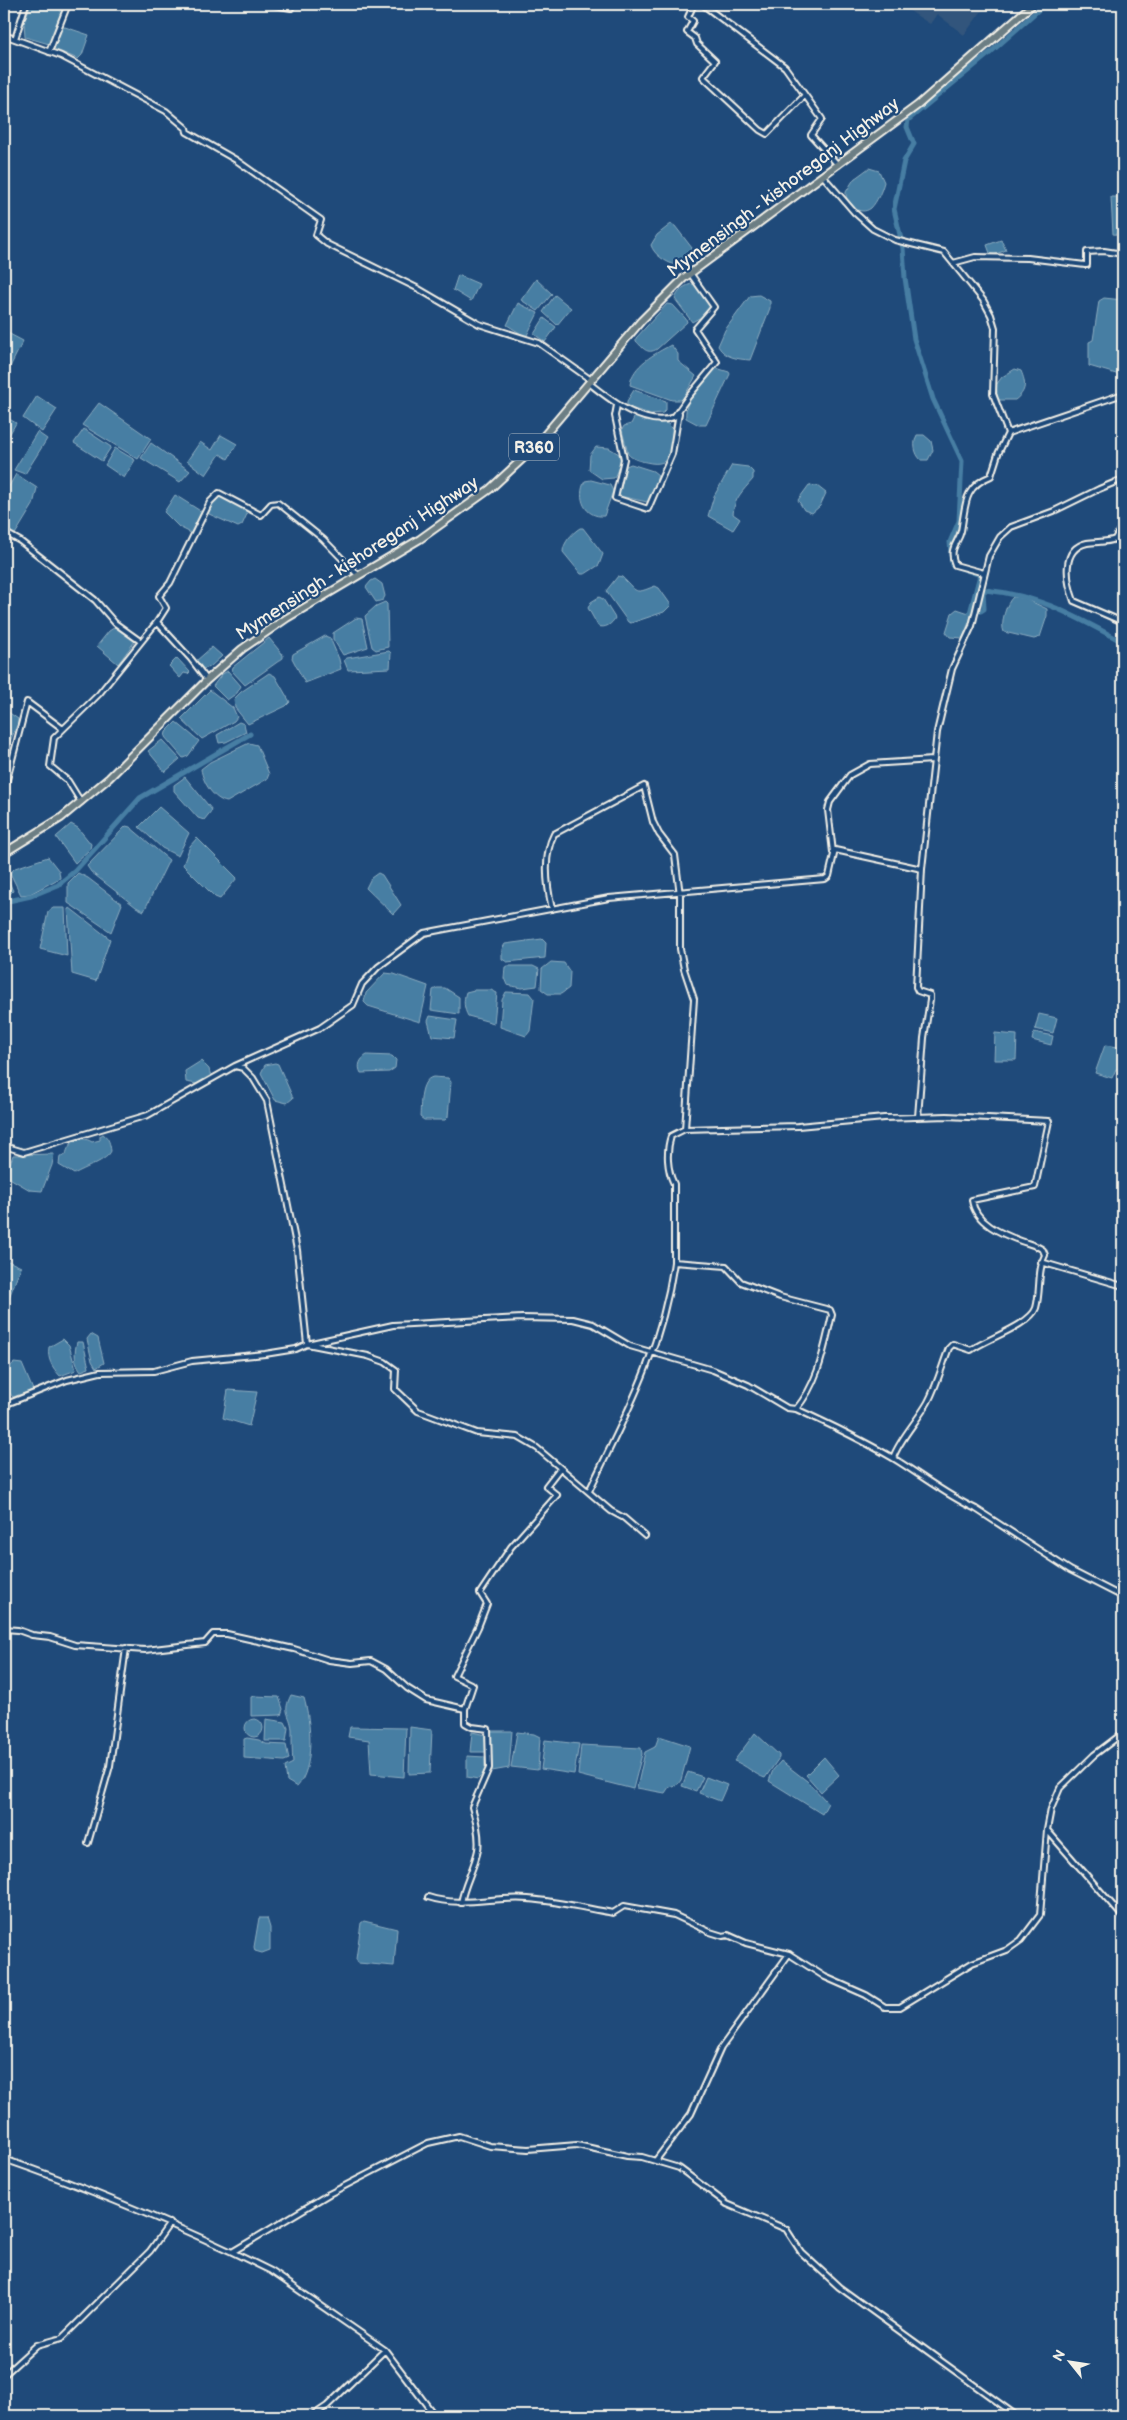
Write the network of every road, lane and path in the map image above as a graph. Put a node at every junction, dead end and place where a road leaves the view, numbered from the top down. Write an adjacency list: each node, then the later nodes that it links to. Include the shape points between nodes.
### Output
1 (26, 4): 9 (street)
2 (68, 4): 10 (street)
3 (269, 4): 4 (street, via 291,8)
4 (292, 4)
5 (694, 4): 11 (street, via 688,17 693,21 687,32 715,61 703,77 760,130 767,134)
6 (702, 4): 11 (street, via 785,68)
7 (1033, 4): 12 (main road, Mymensingh - kishoreganj Highway / R360, via 918,105)
8 (4, 35): 9 (street)
9 (15, 39): 10 (street)
10 (49, 52): 17 (street, via 166,111 187,132 236,160 321,220 316,235 327,244 417,288 480,324 539,343)
11 (805, 95): 12 (street, via 822,119 811,135)
12 (838, 165): 13 (main road, Mymensingh - kishoreganj Highway / R360)
13 (823, 176): 15 (street, via 872,229 895,240 944,252); 16 (main road, Mymensingh - kishoreganj Highway / R360)
14 (1123, 254): 15 (street, via 1104,250 1087,252 1087,265 1028,258 976,257)
15 (952, 263): 21 (street, via 983,300 991,315 995,328 993,394)
16 (690, 273): 17 (main road, Mymensingh - kishoreganj Highway / R360, via 660,301); 20 (street, via 714,307 695,329 717,362)
17 (590, 382): 19 (street); 26 (main road, Mymensingh - kishoreganj Highway / R360, via 532,450 490,489 420,538)
18 (1123, 394): 21 (street)
19 (617, 405): 20 (street, via 633,413 664,420 674,418); 20 (street, via 615,416 624,459 615,498 648,509 672,454)
20 (679, 411)
21 (1008, 433): 25 (street, via 991,476 972,488 966,497 961,532 952,558 956,565)
22 (1123, 480): 25 (street, via 1011,528 996,542)
23 (1123, 524): 28 (street, via 1115,539 1084,544 1067,562 1068,582 1074,600)
24 (4, 532): 29 (street, via 87,594 114,623)
25 (984, 573): 32 (street, via 976,613 950,676)
26 (358, 575): 27 (street, via 323,539 278,503 271,504 261,515 219,493 210,502 175,574 160,596 166,608); 30 (main road, Mymensingh - kishoreganj Highway / R360, via 267,631)
27 (157, 622): 29 (street); 30 (street)
28 (1123, 622)
29 (140, 641): 31 (street, via 99,694)
30 (207, 680): 34 (main road, Mymensingh - kishoreganj Highway / R360, via 130,760)
31 (63, 730): 33 (street, via 27,702); 34 (street, via 54,738 50,766 68,781)
32 (933, 760): 36 (street, via 870,764 850,775 830,802 828,810); 37 (street)
33 (4, 791)
34 (81, 802): 35 (main road, Mymensingh - kishoreganj Highway / R360)
35 (4, 853)
36 (833, 853): 37 (street, via 835,850); 38 (street, via 829,876 825,879)
37 (922, 869): 41 (street, via 916,987 930,995 930,1000)
38 (680, 892): 39 (street, via 610,898); 39 (street, via 675,855 653,822 644,786 554,834 549,843 548,890); 42 (street, via 680,949 694,999)
39 (552, 909): 40 (street, via 424,933 369,975 353,1005 326,1024)
40 (235, 1066): 43 (street, via 148,1116 24,1152); 47 (street, via 243,1068 253,1078 267,1101 297,1250)
41 (918, 1117): 42 (street, via 798,1126); 45 (street, via 1049,1121 1034,1187 972,1200 980,1218 992,1228 1044,1250)
42 (685, 1129): 44 (street, via 671,1136 668,1145 669,1176 674,1184)
43 (4, 1146)
44 (674, 1262): 48 (street, via 669,1299); 50 (street, via 726,1266 741,1282 780,1297 830,1310 832,1315 819,1369 807,1395)
45 (1041, 1262): 46 (street); 51 (street, via 1041,1282 1031,1316 971,1350 953,1344 949,1348 929,1400)
46 (1123, 1286)
47 (307, 1344): 48 (street, via 393,1325 522,1318 573,1319 593,1324 630,1346); 49 (street, via 265,1354 192,1362 154,1371 100,1372 67,1380); 52 (street, via 385,1362 396,1370 395,1388 418,1411 477,1433 518,1437)
48 (654, 1353): 50 (street, via 713,1370 748,1385 787,1408); 53 (street)
49 (4, 1404)
50 (796, 1409): 51 (street)
51 (894, 1458): 55 (street, via 1070,1570)
52 (560, 1468): 53 (street); 58 (street, via 546,1486 557,1495 511,1547 480,1593 486,1604 454,1676 473,1686)
53 (589, 1491): 54 (street)
54 (644, 1536)
55 (1123, 1597)
56 (4, 1629): 57 (street, via 75,1645)
57 (126, 1648): 58 (street, via 145,1650 188,1646 205,1643 214,1634 227,1634 329,1660 371,1662 386,1669 406,1688 426,1700); 61 (street, via 110,1766)
58 (465, 1709): 63 (street, via 465,1723 472,1728 488,1729 489,1768 472,1808 478,1850)
59 (1123, 1733): 60 (street, via 1087,1761 1060,1788)
60 (1047, 1830): 64 (street); 65 (street, via 1040,1916 1022,1940 1001,1953 972,1963 900,2007 885,2007)
61 (88, 1843)
62 (428, 1897): 63 (street)
63 (461, 1904): 65 (street, via 527,1899 613,1913 624,1906 674,1915 710,1932)
64 (1123, 1917)
65 (789, 1954): 67 (street, via 721,2048 691,2114)
66 (4, 2160): 68 (street, via 60,2178)
67 (656, 2160): 69 (street, via 577,2145 528,2150 490,2146 459,2136 428,2143 329,2194); 74 (street, via 679,2168 727,2204 786,2229 801,2252 839,2287)
68 (170, 2223): 69 (street); 71 (street, via 150,2251 62,2338 38,2345)
69 (232, 2252): 70 (street, via 271,2271)
70 (385, 2350): 72 (street); 73 (street)
71 (4, 2375)
72 (312, 2416)
73 (436, 2416)
74 (1017, 2416)

